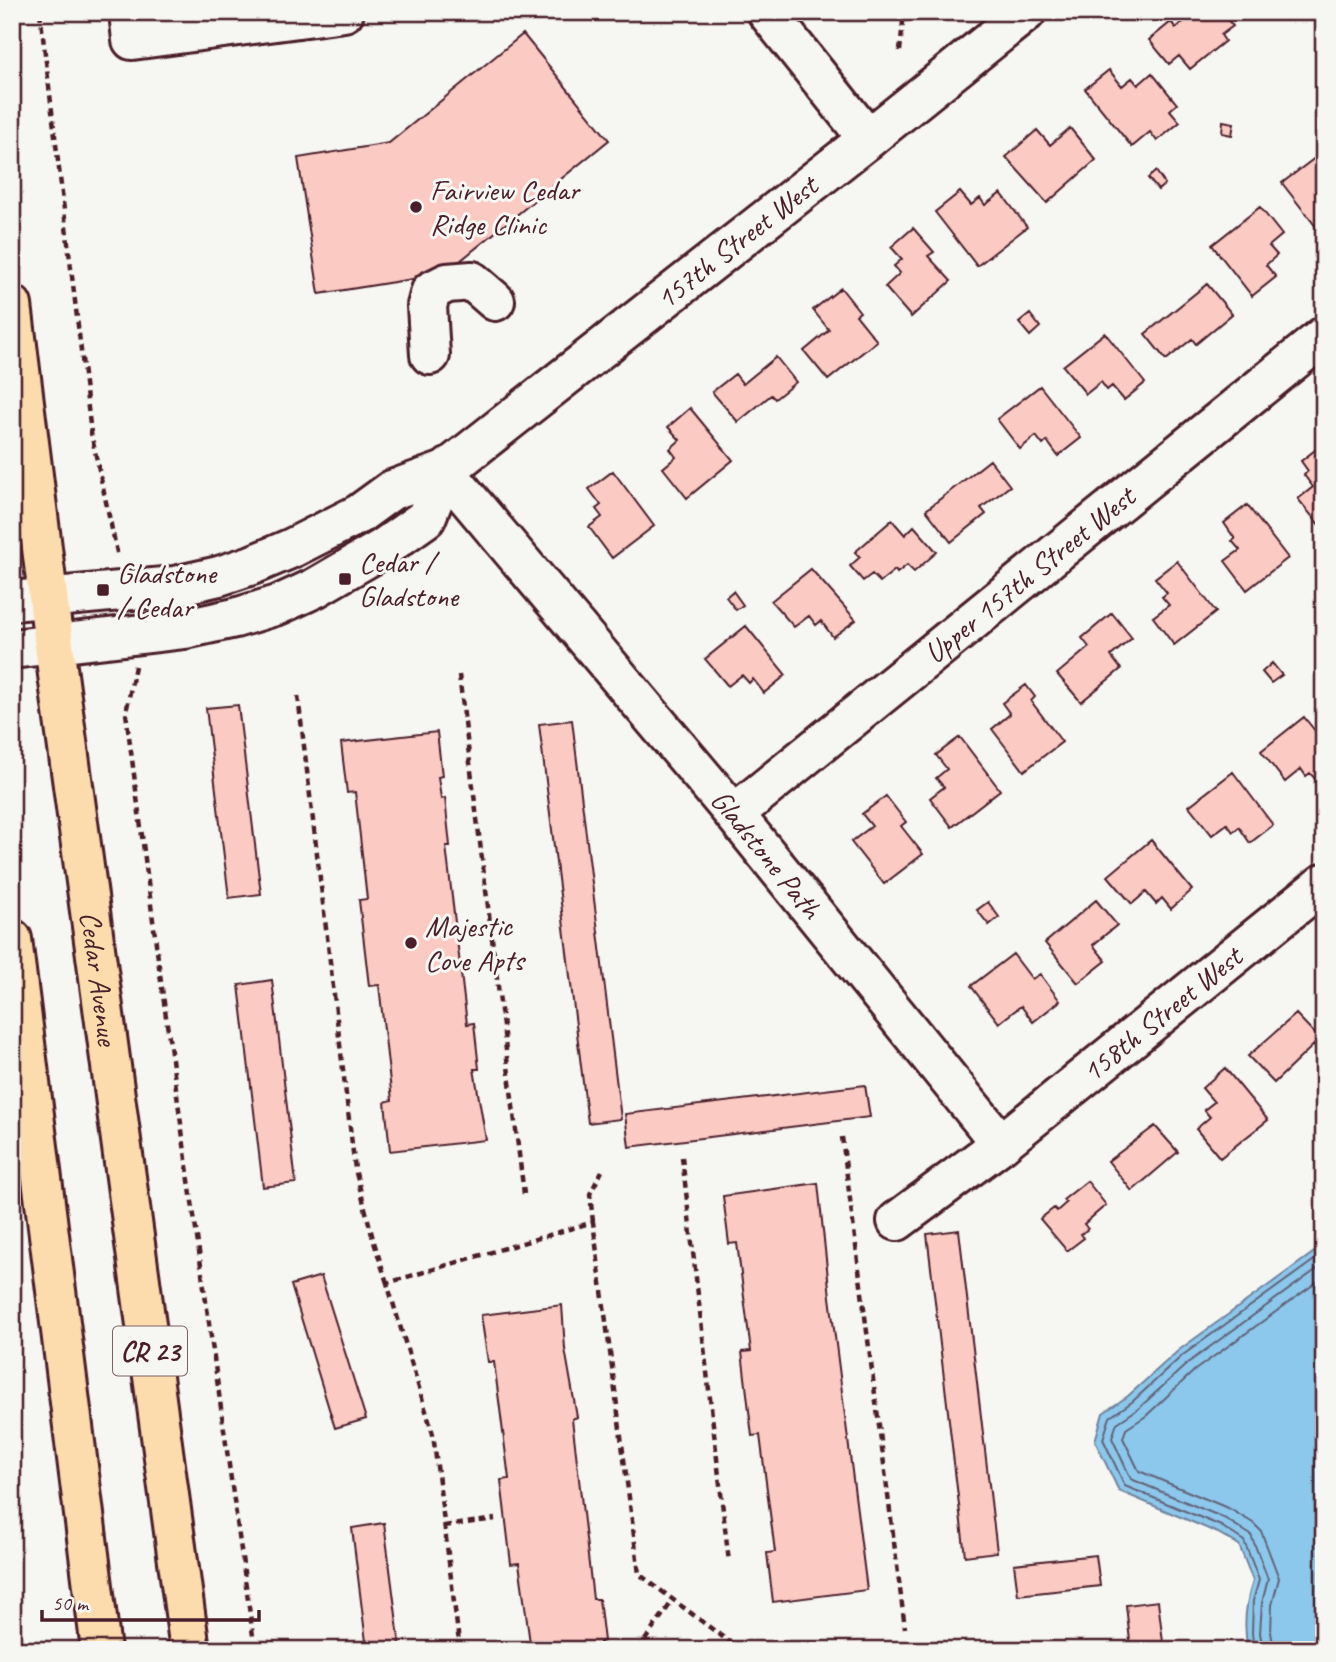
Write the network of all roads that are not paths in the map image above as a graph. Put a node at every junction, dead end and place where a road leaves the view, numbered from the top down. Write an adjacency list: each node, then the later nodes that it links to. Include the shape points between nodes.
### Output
1 (129, 12): 2 (street, via 132,40)
2 (344, 12)
3 (766, 12): 5 (street)
4 (1026, 12): 5 (street, 157th Street West)
5 (868, 139): 10 (street, 157th Street West)
6 (495, 301): 9 (street, via 471,281 447,283 431,292 427,306)
7 (12, 305): 11 (main road, Cedar Avenue / CR 23)
8 (1324, 336): 14 (street, Upper 157th Street West)
9 (430, 355)
10 (446, 471): 11 (street, 157th Street West, via 392,490 327,532 252,565 175,586); 12 (street, 157th Street West, via 426,518 382,550 278,605 185,629); 14 (street, Gladstone Path)
11 (30, 599): 12 (main road, Cedar Avenue / CR 23)
12 (54, 645): 13 (street, 157th Street West); 20 (main road, Cedar Avenue / CR 23)
13 (12, 649)
14 (734, 814): 17 (street, Gladstone Path)
15 (1324, 883): 17 (street, 158th Street West)
16 (12, 939): 19 (main road)
17 (1001, 1144): 18 (street)
18 (897, 1220)
19 (101, 1650)
20 (190, 1650)

